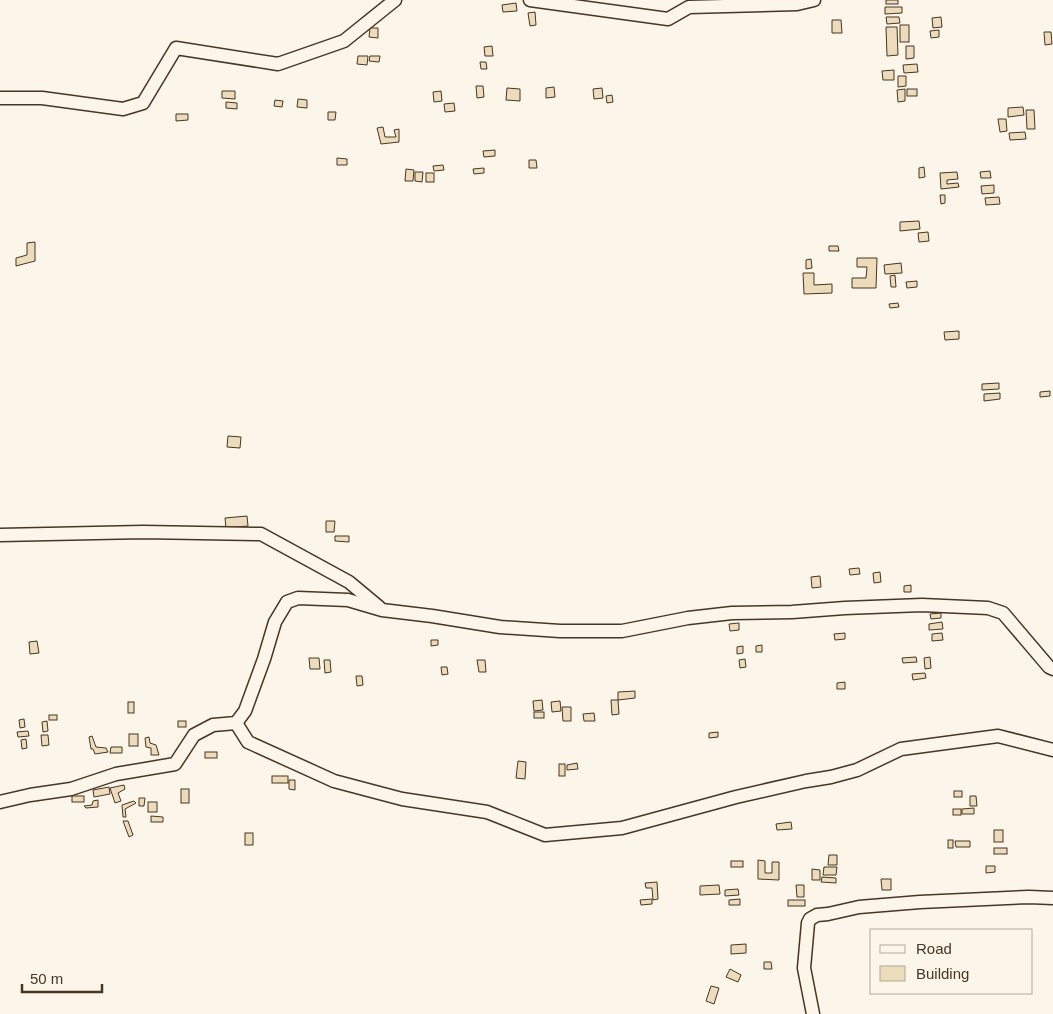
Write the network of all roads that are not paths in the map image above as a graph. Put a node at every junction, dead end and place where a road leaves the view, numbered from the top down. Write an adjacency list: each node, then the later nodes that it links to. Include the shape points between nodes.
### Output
1 (395, 0): 4 (street, via 344,41 278,64 176,48 143,103 123,109 42,98)
2 (530, 0): 3 (street, via 668,19 690,7 797,4)
3 (814, 0)
4 (0, 98)
5 (0, 534): 6 (street, via 261,534 349,582)
6 (382, 610): 7 (street, via 500,627 622,631 732,613 922,605 988,608 1003,613); 8 (street, via 348,600 298,598 287,602 275,622 245,711)
7 (1053, 669)
8 (236, 723): 9 (street, via 248,742 334,781 402,799 487,812 546,835 622,828 736,797 831,778 900,750 998,736); 10 (street, via 213,725 194,735 175,764 116,774 71,789)
9 (1053, 750)
10 (0, 802)
11 (1053, 898): 12 (street, via 920,902 859,907 817,915 808,923 804,968)
12 (814, 1014)

